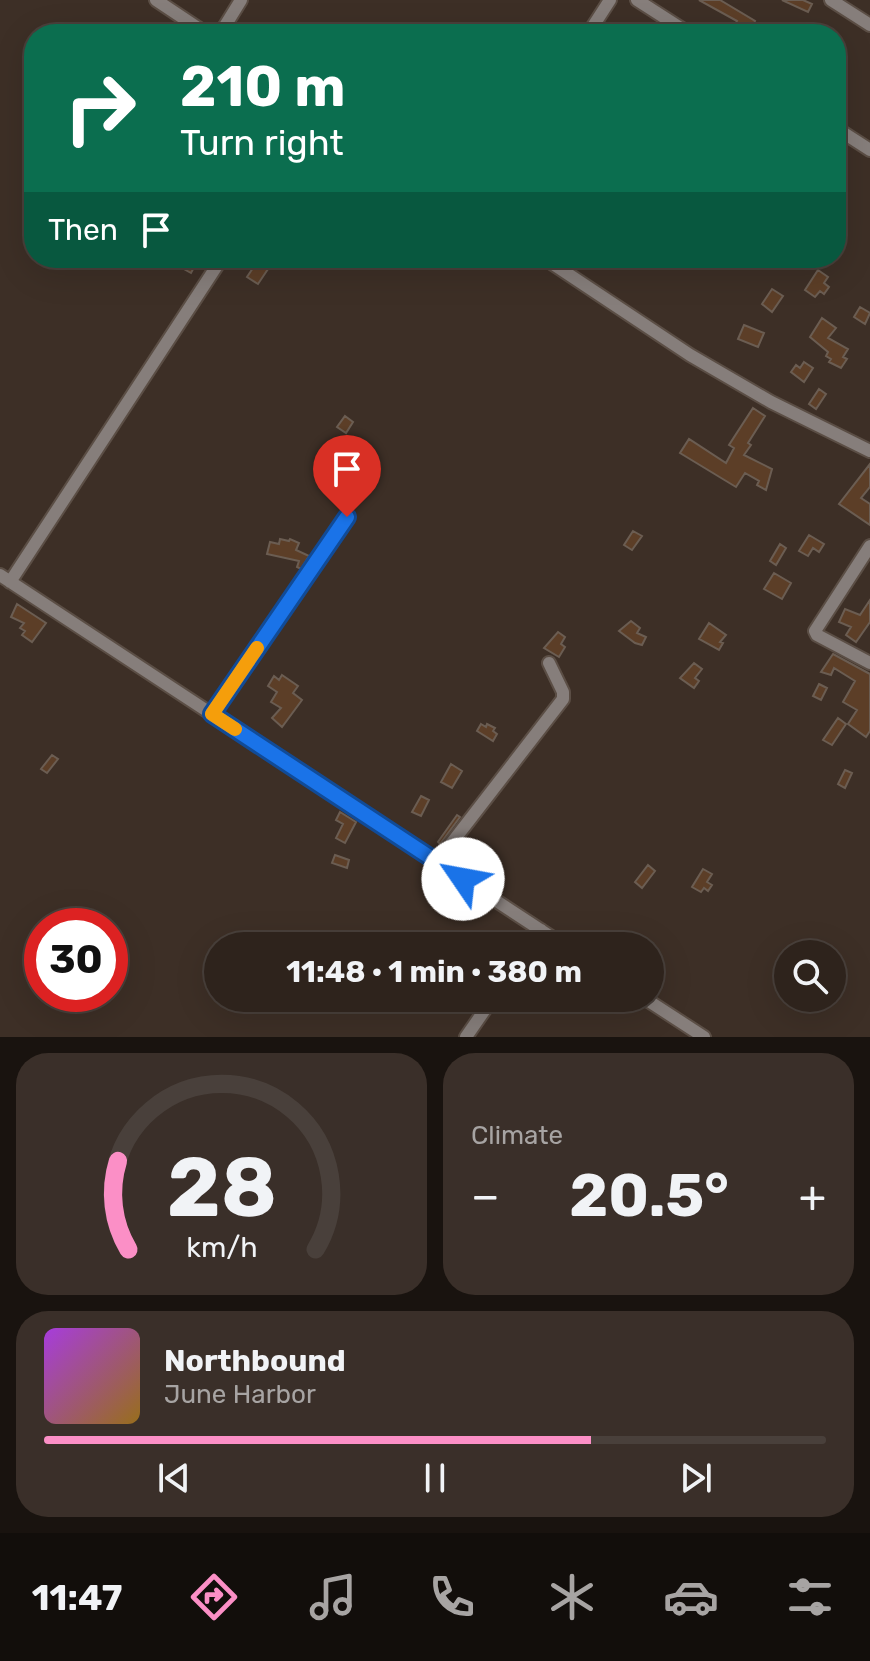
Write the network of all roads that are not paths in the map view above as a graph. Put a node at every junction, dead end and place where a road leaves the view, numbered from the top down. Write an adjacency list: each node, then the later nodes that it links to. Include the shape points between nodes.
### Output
1 (156, 0): 6 (street)
2 (241, 0): 7 (street)
3 (610, 0): 8 (street)
4 (637, 0): 9 (street)
5 (831, 0): 10 (street)
6 (192, 24)
7 (226, 24)
8 (594, 24)
9 (674, 24)
10 (870, 25)
11 (846, 134): 12 (street)
12 (870, 150)
13 (215, 268): 18 (street)
14 (559, 268): 15 (street, via 690,355)
15 (870, 451)
16 (347, 517): 21 (street)
17 (870, 546): 20 (street, via 815,631)
18 (5, 579): 21 (street)
19 (549, 663): 22 (street, via 563,699)
20 (870, 663)
21 (212, 714): 22 (street)
22 (437, 862): 23 (street)
23 (541, 930): 24 (street)
24 (544, 932)
25 (664, 1011): 28 (street)
26 (483, 1012): 27 (street)
27 (466, 1037)
28 (704, 1037)

